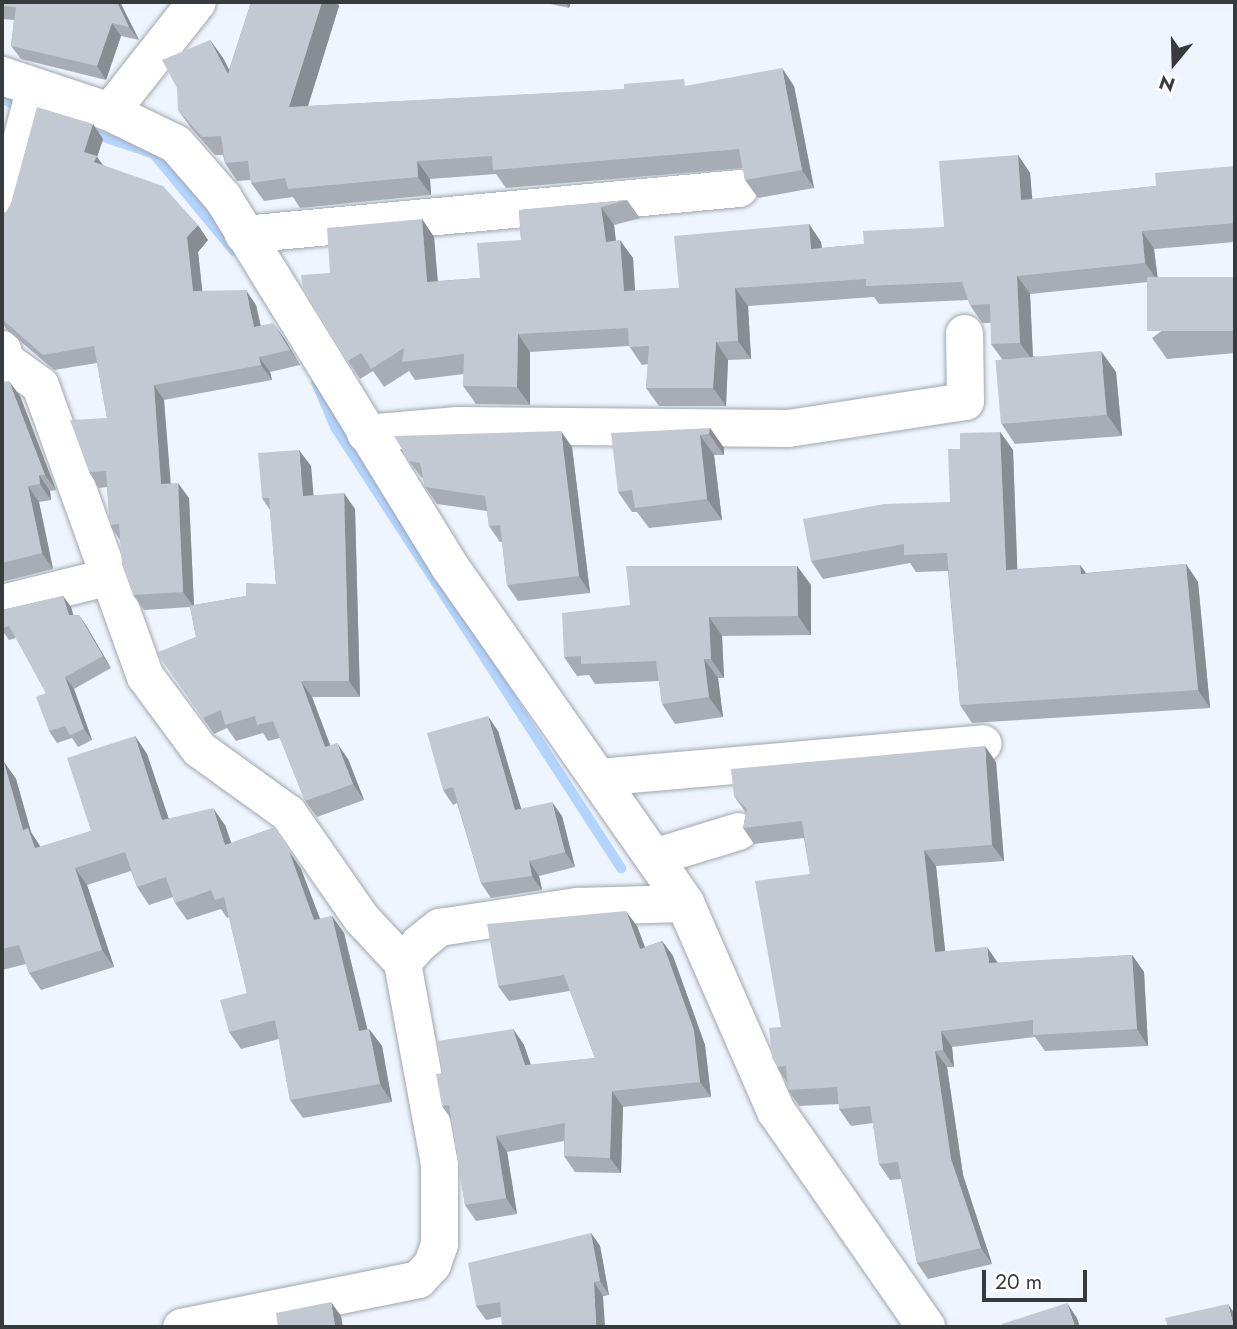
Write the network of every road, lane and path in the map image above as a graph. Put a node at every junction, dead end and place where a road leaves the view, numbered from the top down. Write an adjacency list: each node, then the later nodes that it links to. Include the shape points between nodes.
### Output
1 (197, 2): 3 (street)
2 (22, 96): 3 (street); 5 (street)
3 (110, 112): 6 (street, via 176,144 223,198)
4 (739, 188): 6 (street)
5 (2, 212)
6 (243, 234): 9 (street)
7 (964, 333): 9 (street, via 965,401 788,428 458,425)
8 (2, 349): 10 (street, via 5,360 40,385)
9 (365, 433): 13 (street)
10 (110, 576): 11 (street); 17 (street, via 145,676 199,749 288,813 361,918)
11 (2, 603)
12 (983, 743): 13 (street)
13 (597, 777): 15 (street)
14 (738, 831): 15 (street)
15 (653, 857): 16 (street)
16 (685, 903): 17 (street, via 577,906 439,927); 19 (street, via 776,1111)
17 (402, 962): 18 (street, via 439,1164 439,1244 432,1264 418,1279)
18 (181, 1327)
19 (926, 1327)

